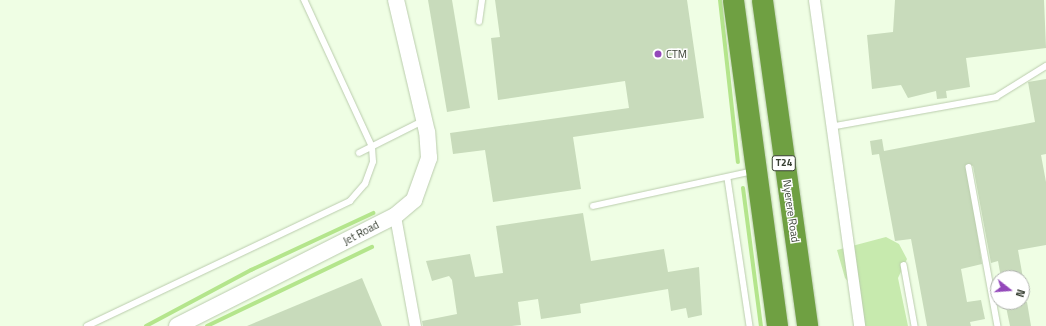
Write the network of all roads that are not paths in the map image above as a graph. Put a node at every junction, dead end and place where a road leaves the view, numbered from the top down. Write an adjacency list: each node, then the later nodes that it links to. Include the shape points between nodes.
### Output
1 (304, 0): 13 (lane)
2 (396, 0): 9 (main road, Jet Road)
3 (407, 0): 9 (main road, Jet Road)
4 (482, 0): 8 (lane)
5 (733, 0): 16 (highway, T24)
6 (762, 0): 26 (highway, Nyerere Road / T24)
7 (814, 0): 12 (street)
8 (479, 22)
9 (411, 62): 11 (main road, Jet Road)
10 (1046, 66): 12 (lane, via 996,97)
11 (424, 121): 13 (lane); 19 (main road, Jet Road, via 429,158 423,179 414,200)
12 (830, 127): 27 (street)
13 (372, 147): 14 (lane); 21 (lane, via 370,174 350,201)
14 (359, 153)
15 (969, 167): 29 (lane)
16 (756, 170): 17 (lane); 25 (highway, T24)
17 (728, 179): 18 (lane); 24 (lane)
18 (593, 206)
19 (395, 216): 22 (main road, Jet Road); 23 (street)
20 (904, 265): 28 (lane)
21 (87, 326)
22 (177, 326)
23 (415, 326)
24 (750, 326)
25 (777, 326)
26 (807, 326)
27 (859, 326)
28 (915, 326)
29 (998, 326)

